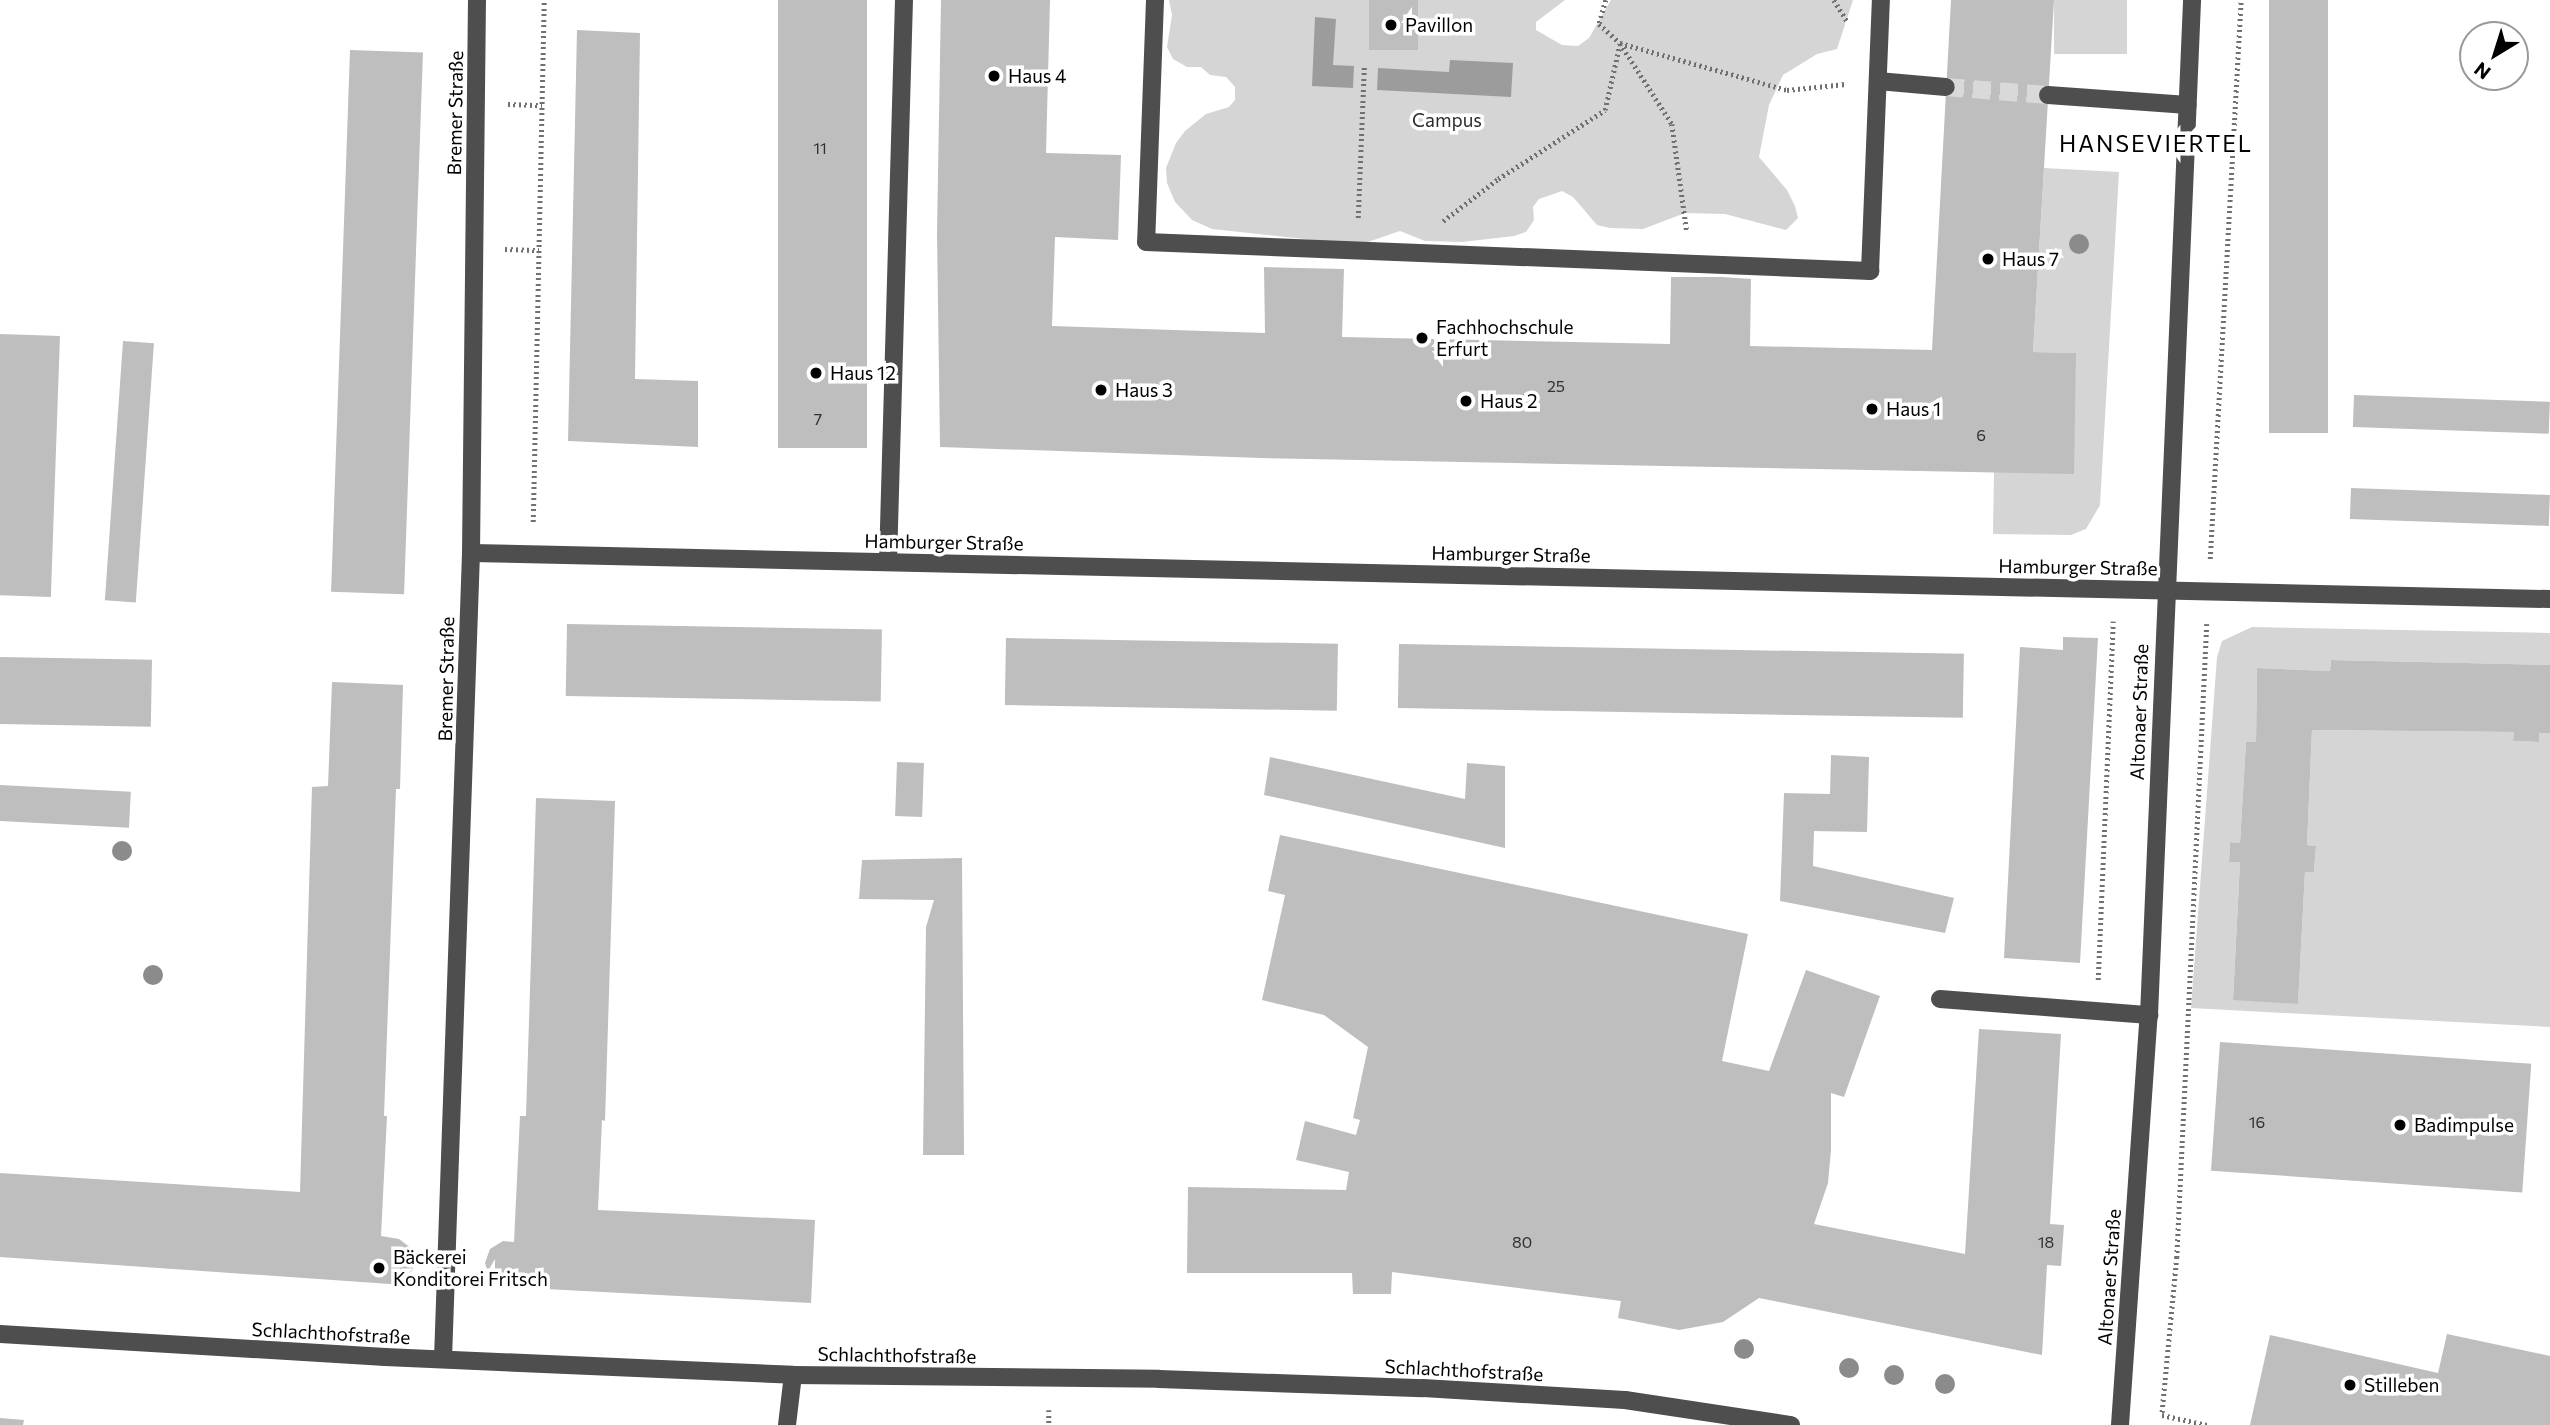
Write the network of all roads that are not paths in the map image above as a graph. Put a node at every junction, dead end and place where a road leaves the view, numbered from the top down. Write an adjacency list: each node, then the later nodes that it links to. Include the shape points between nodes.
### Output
1 (477, 0): 10 (street, Bremer Straße)
2 (904, 0): 11 (street)
3 (1155, 0): 6 (street, via 1146,242 1870,271)
4 (1881, 0): 6 (street)
5 (2192, 0): 9 (street, Altonaer Straße)
6 (1878, 81): 7 (street)
7 (1946, 87)
8 (2048, 95): 9 (street)
9 (2188, 105): 12 (street, Altonaer Straße)
10 (471, 553): 11 (street, Hamburger Straße); 17 (street, Bremer Straße)
11 (888, 562): 12 (street, Hamburger Straße)
12 (2165, 589): 13 (street, Hamburger Straße); 15 (street, Altonaer Straße)
13 (2550, 599)
14 (1940, 999): 15 (street)
15 (2149, 1014): 21 (street, Altonaer Straße)
16 (0, 1334): 17 (street, Schlachthofstraße)
17 (443, 1359): 18 (street, Schlachthofstraße)
18 (793, 1375): 19 (street); 20 (street, Schlachthofstraße, via 1159,1379 1423,1388 1625,1400)
19 (787, 1425)
20 (1791, 1425)
21 (2120, 1425)

